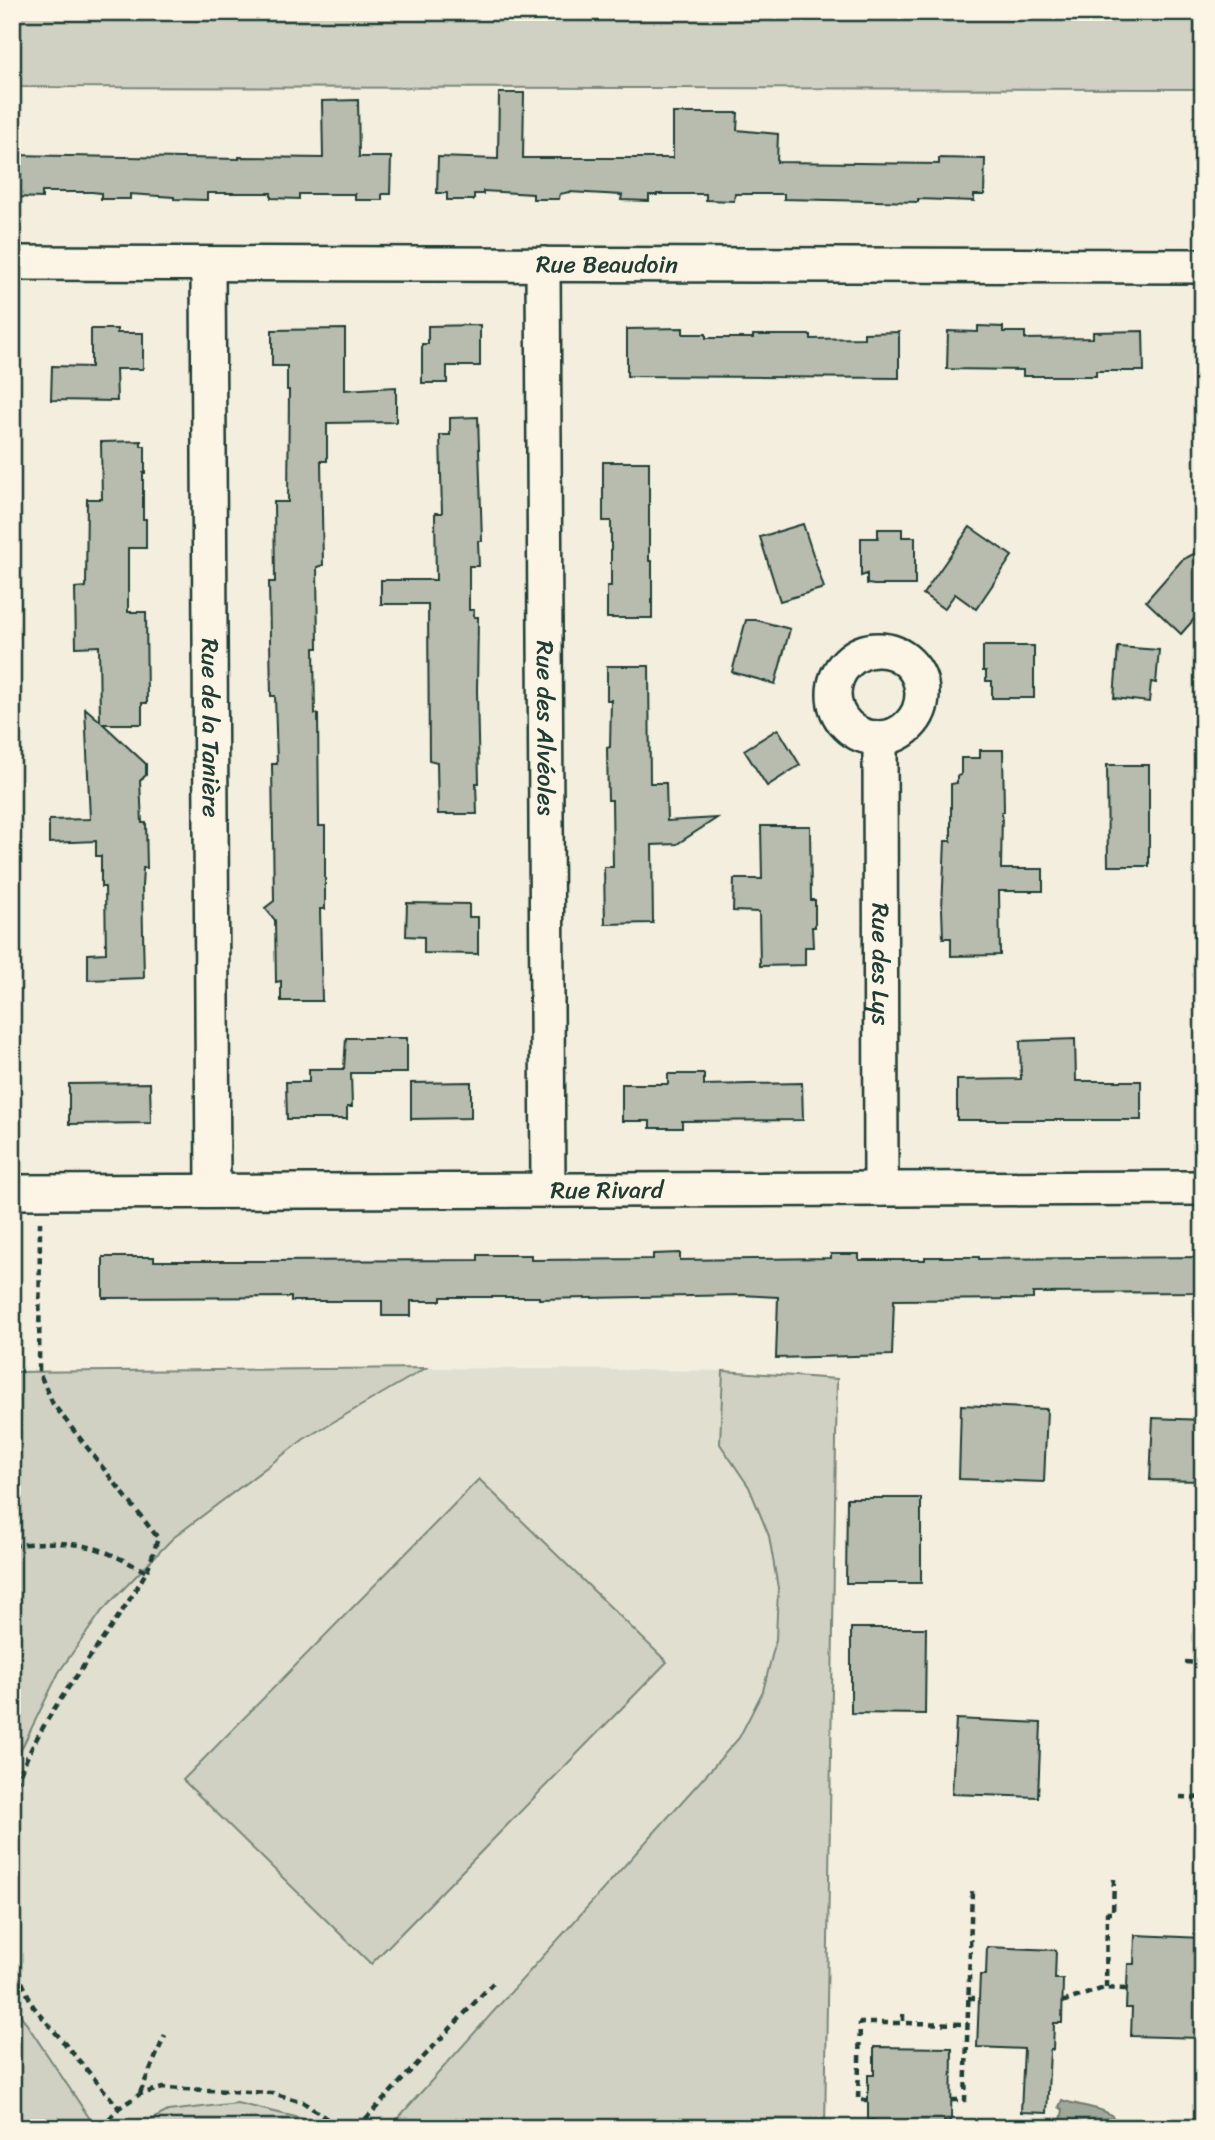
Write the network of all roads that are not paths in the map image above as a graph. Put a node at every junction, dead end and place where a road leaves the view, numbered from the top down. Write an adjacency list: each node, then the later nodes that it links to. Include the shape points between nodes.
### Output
1 (12, 263): 2 (street, Rue Beaudoin)
2 (208, 264): 3 (street, Rue Beaudoin); 9 (street, Rue de la Tanière)
3 (543, 264): 4 (street, Rue Beaudoin); 8 (street, Rue des Alvéoles)
4 (1203, 266)
5 (880, 738): 7 (street, Rue des Lys)
6 (1203, 1188): 7 (street, Rue Rivard)
7 (881, 1189): 8 (street, Rue Rivard)
8 (548, 1190): 9 (street, Rue Rivard)
9 (213, 1191): 10 (street, Rue Rivard)
10 (26, 1192)

